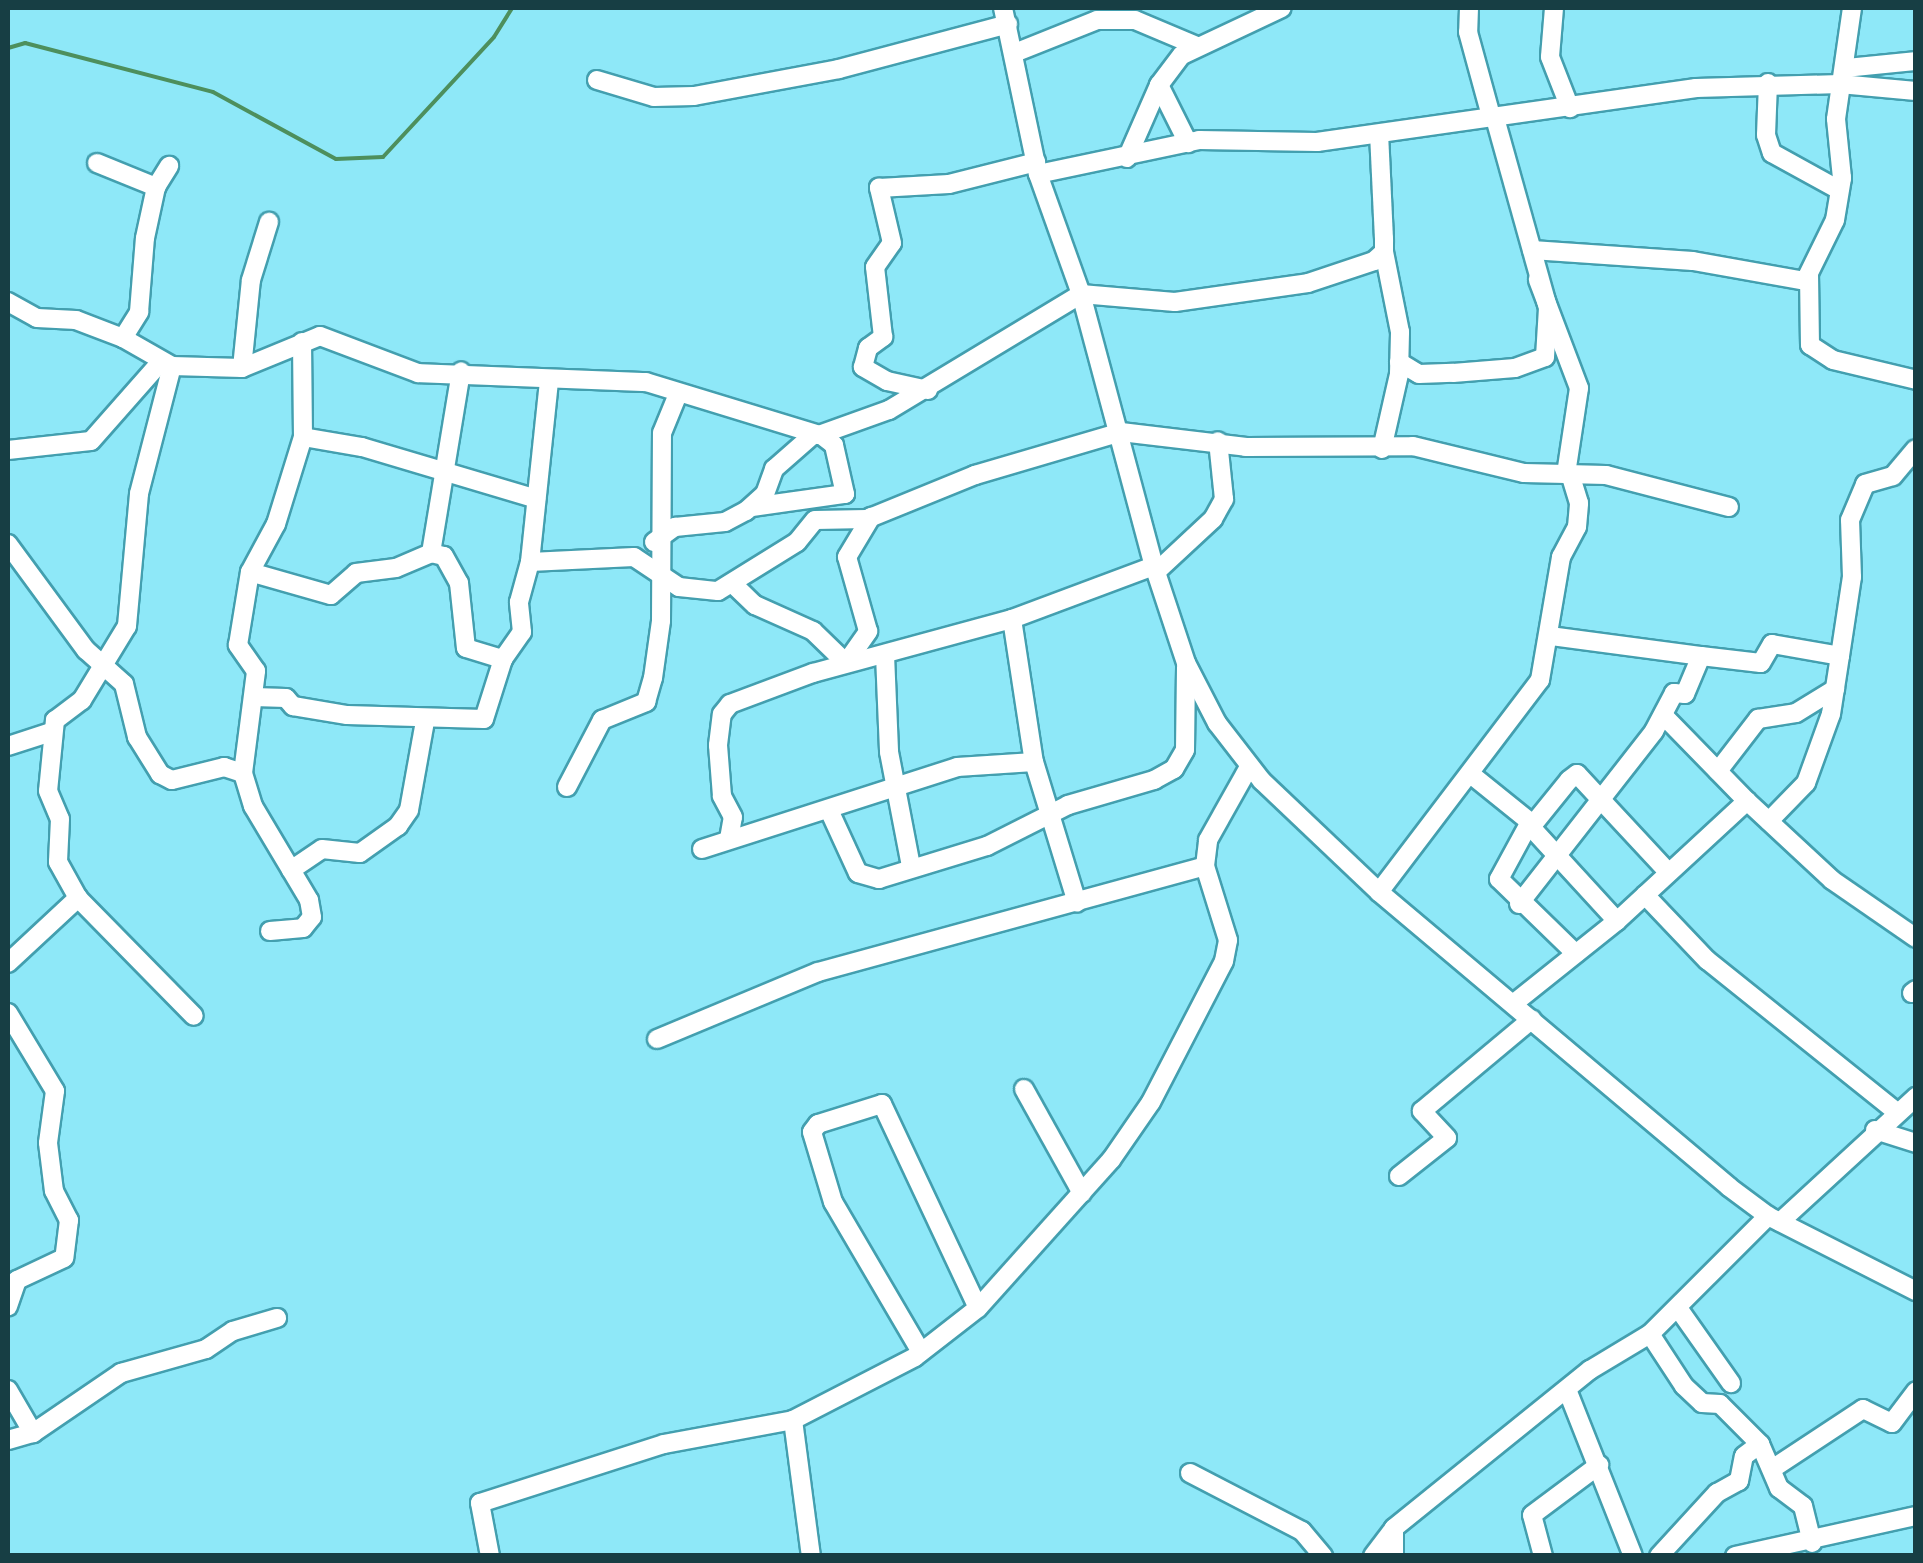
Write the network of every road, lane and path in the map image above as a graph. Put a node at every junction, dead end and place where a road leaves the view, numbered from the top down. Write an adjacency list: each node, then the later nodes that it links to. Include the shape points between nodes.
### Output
1 (1282, 8): 6 (street)
2 (1469, 8): 15 (street, via 1468,32)
3 (1554, 8): 14 (street, via 1550,57)
4 (1852, 8): 9 (street)
5 (1006, 16): 7 (street); 10 (street, via 839,69 694,96 654,97)
6 (1197, 46): 7 (street, via 1154,25 1097,20); 12 (street)
7 (1016, 52): 21 (street)
8 (1916, 62): 9 (street)
9 (1843, 76): 11 (street); 13 (street); 23 (street)
10 (597, 80)
11 (1768, 83): 14 (street); 23 (street, via 1772,153)
12 (1159, 86): 17 (street); 18 (street)
13 (1916, 91)
14 (1570, 108): 15 (street)
15 (1493, 116): 16 (street); 25 (street)
16 (1379, 134): 17 (street, via 1317,142); 26 (street)
17 (1188, 143): 18 (street)
18 (1127, 158): 21 (street)
19 (96, 164): 22 (street)
20 (169, 166): 22 (street)
21 (1037, 168): 29 (street); 39 (street, via 879,188 892,243 875,266 882,337 868,348 864,367 887,381)
22 (156, 187): 31 (street, via 138,312)
23 (1839, 190): 27 (street, via 1835,220)
24 (269, 222): 35 (street, via 251,280)
25 (1532, 250): 27 (street, via 1692,261 1787,282); 28 (street)
26 (1384, 252): 29 (street, via 1308,283 1175,302); 33 (street)
27 (1810, 274): 37 (street, via 1810,344 1833,360)
28 (1538, 280): 33 (street, via 1549,345 1539,363 1419,374); 49 (street, via 1580,388)
29 (1082, 294): 39 (street); 41 (street)
30 (8, 302): 31 (street, via 37,318 76,320)
31 (123, 338): 34 (street)
32 (302, 342): 35 (street); 36 (street, via 335,339 392,368 418,373); 43 (street)
33 (1399, 362): 45 (street)
34 (166, 365): 35 (street); 47 (street, via 91,441); 68 (street, via 140,494 132,607)
35 (242, 368)
36 (461, 371): 38 (street); 48 (street)
37 (1916, 380)
38 (549, 382): 40 (street, via 646,382); 50 (street)
39 (928, 390): 42 (street, via 852,428)
40 (678, 394): 42 (street); 56 (street, via 662,432)
41 (1121, 432): 44 (street); 54 (street, via 975,475); 61 (street)
42 (817, 435): 51 (street, via 834,445 845,494); 52 (street, via 774,469)
43 (303, 438): 48 (street); 62 (street, via 276,524)
44 (1218, 441): 45 (street); 61 (street, via 1224,499 1214,519)
45 (1382, 448): 49 (street, via 1412,446 1524,473)
46 (1916, 449): 71 (street, via 1893,476 1864,484 1850,520 1852,577)
47 (8, 450)
48 (444, 469): 50 (street); 58 (street)
49 (1568, 474): 53 (street, via 1606,474); 66 (street, via 1579,503 1577,527 1561,557)
50 (536, 499): 60 (street)
51 (785, 504): 52 (street); 55 (street)
52 (752, 507): 56 (street, via 725,522 675,527)
53 (1729, 507)
54 (872, 517): 55 (street); 73 (street, via 847,557 868,630)
55 (821, 518): 64 (street)
56 (659, 539): 59 (street); 63 (street)
57 (8, 544): 67 (street)
58 (431, 553): 62 (street, via 356,573 331,595); 72 (street, via 444,556 459,584 466,648)
59 (634, 558): 60 (street); 63 (street, via 645,559)
60 (530, 562): 72 (street, via 519,602 522,632)
61 (1155, 569): 65 (street); 74 (street)
62 (250, 572): 77 (street, via 238,645 256,671)
63 (660, 576): 64 (street, via 695,591); 87 (street, via 661,621 646,702 602,720)
64 (734, 584): 73 (street, via 755,605 813,631)
65 (1012, 619): 69 (street); 82 (street)
66 (1551, 636): 70 (street); 86 (street, via 1540,680)
67 (86, 650): 68 (street); 75 (street)
68 (114, 650): 75 (street)
69 (885, 654): 73 (street); 88 (street)
70 (1700, 656): 71 (street, via 1761,663 1772,644); 78 (street, via 1685,694 1674,694)
71 (1840, 656): 76 (street)
72 (503, 659): 79 (street, via 484,719)
73 (846, 663): 95 (street, via 730,704 722,714 722,796 733,817)
74 (1186, 663): 83 (street); 92 (street, via 1185,750 1174,769)
75 (104, 667): 80 (street); 85 (street, via 124,684 137,737 160,774 172,780 224,768)
76 (1835, 689): 84 (street, via 1796,713 1758,719); 93 (street, via 1806,783)
77 (254, 697): 79 (street); 85 (street)
78 (1664, 716): 84 (street); 89 (street)
79 (425, 721): 100 (street, via 408,810 398,826 360,852 322,849)
80 (51, 732): 81 (street); 104 (street, via 56,761 48,791 60,819 58,862)
81 (8, 746)
82 (1034, 762): 88 (street, via 957,766); 92 (street)
83 (1249, 767): 99 (street, via 1210,826); 102 (street)
84 (1718, 772): 90 (street)
85 (243, 773): 100 (street, via 253,806)
86 (1473, 776): 94 (street, via 1520,808); 102 (street)
87 (567, 787)
88 (894, 787): 91 (street); 98 (street)
89 (1598, 796): 94 (street, via 1578,774); 97 (street); 101 (street)
90 (1747, 801): 93 (street); 101 (street)
91 (829, 810): 95 (street); 98 (street, via 862,878)
92 (1047, 816): 98 (street, via 987,846); 105 (street)
93 (1769, 821): 109 (street, via 1832,880)
94 (1530, 827): 97 (street); 106 (street, via 1500,879)
95 (728, 839): 96 (street)
96 (702, 849)
97 (1556, 854): 106 (street); 107 (street)
98 (911, 866)
99 (1205, 866): 105 (street); 123 (street, via 1228,940 1224,960 1150,1102)
100 (291, 870): 108 (street, via 312,918 303,928)
101 (1668, 872): 103 (street)
102 (1378, 892): 112 (street)
103 (1646, 894): 107 (street); 119 (street, via 1708,960)
104 (78, 898): 111 (street); 114 (street)
105 (1076, 903): 116 (street, via 818,972)
106 (1519, 904): 110 (street)
107 (1617, 921): 110 (street)
108 (270, 931)
109 (1916, 938)
110 (1576, 954): 112 (street)
111 (8, 964)
112 (1513, 1004): 115 (street)
113 (8, 1013): 126 (street, via 55,1091 50,1159 54,1192 69,1220 64,1258 17,1280)
114 (194, 1016)
115 (1532, 1020): 122 (street, via 1422,1111 1447,1138); 124 (street)
116 (657, 1040)
117 (1024, 1089): 123 (street)
118 (1916, 1097): 119 (street)
119 (1897, 1112): 120 (street)
120 (1875, 1130): 121 (street); 124 (street)
121 (1916, 1143)
122 (1399, 1176)
123 (1082, 1193): 127 (street)
124 (1774, 1219): 125 (street); 128 (street)
125 (1916, 1291)
126 (8, 1306)
127 (978, 1308): 131 (street); 131 (street, via 882,1104 818,1124 812,1132 833,1202)
128 (1678, 1308): 130 (street); 132 (street)
129 (277, 1318): 137 (street, via 232,1330 206,1349 121,1373)
130 (1650, 1334): 135 (street, via 1590,1370); 139 (street, via 1684,1386 1702,1403 1720,1404)
131 (921, 1352): 136 (street)
132 (1731, 1383)
133 (8, 1390): 137 (street)
134 (1916, 1391): 141 (street, via 1892,1423 1863,1409)
135 (1568, 1392): 140 (street); 144 (street)
136 (793, 1420): 146 (street, via 664,1444 480,1503); 147 (street)
137 (33, 1433): 138 (street)
138 (8, 1440)
139 (1760, 1444): 141 (street); 153 (street, via 1744,1456 1739,1482 1717,1493)
140 (1598, 1464): 151 (street, via 1532,1514); 152 (street)
141 (1772, 1469): 145 (street, via 1780,1488 1803,1506)
142 (1190, 1473): 148 (street, via 1302,1531)
143 (1916, 1516): 145 (street)
144 (1394, 1528): 149 (street); 150 (street)
145 (1812, 1543): 154 (street)
146 (490, 1556)
147 (811, 1556)
148 (1324, 1556)
149 (1373, 1556)
150 (1394, 1556)
151 (1543, 1556)
152 (1633, 1556)
153 (1659, 1556)
154 (1735, 1556)

